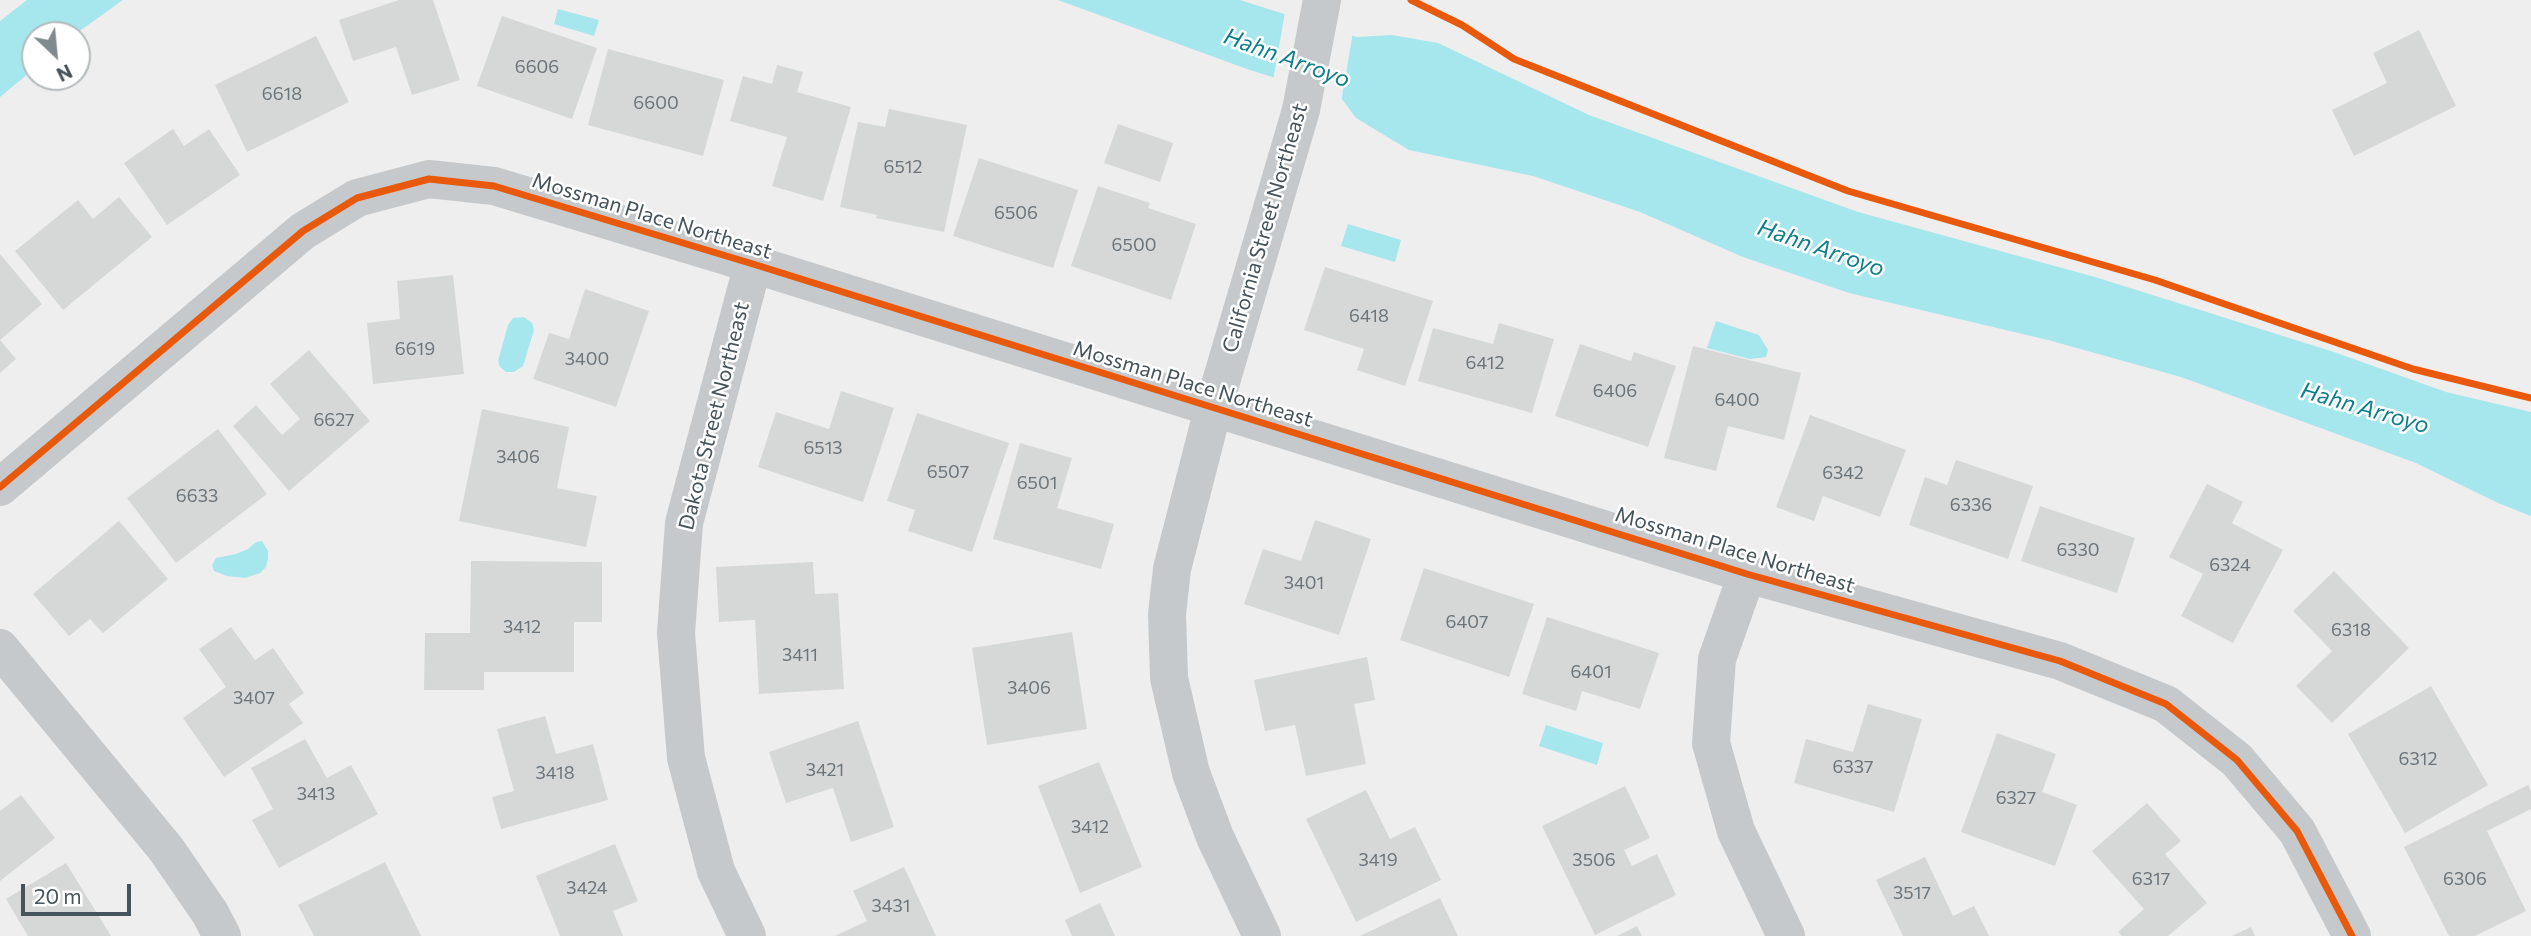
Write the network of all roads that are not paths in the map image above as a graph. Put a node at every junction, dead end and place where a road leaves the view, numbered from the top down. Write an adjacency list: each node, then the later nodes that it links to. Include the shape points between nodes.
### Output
1 (1320, 9): 3 (street, California Street Northeast, via 1301,110)
2 (753, 264): 3 (street, Mossman Place Northeast); 4 (street, Mossman Place Northeast, via 494,186 429,179 357,198 303,231); 8 (street, Dakota Street Northeast, via 684,523 676,633 686,758 716,871)
3 (1213, 409): 5 (street, Mossman Place Northeast); 9 (street, California Street Northeast, via 1172,569 1167,614 1169,677 1191,773 1215,837)
4 (0, 487)
5 (1747, 574): 10 (street, via 1717,659 1711,743 1736,831); 11 (street, Mossman Place Northeast, via 2060,662 2166,704 2236,760 2297,831)
6 (0, 648): 7 (street, via 166,849)
7 (222, 936)
8 (747, 936)
9 (1262, 936)
10 (1786, 936)
11 (2352, 936)

